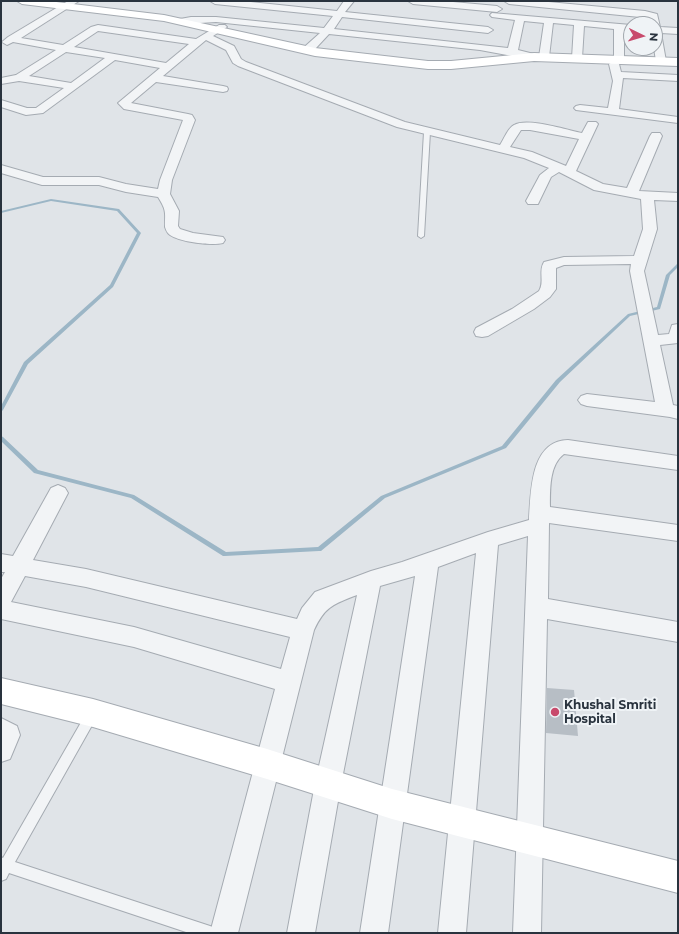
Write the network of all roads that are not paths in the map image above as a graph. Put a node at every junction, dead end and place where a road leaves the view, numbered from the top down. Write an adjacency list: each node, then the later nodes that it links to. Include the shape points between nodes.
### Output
1 (22, 1): 7 (main road)
2 (54, 1): 7 (main road)
3 (215, 1): 9 (street)
4 (349, 1): 9 (street)
5 (413, 1): 8 (street)
6 (509, 1): 10 (street)
7 (70, 3): 12 (main road); 23 (street)
8 (498, 8): 11 (street); 18 (street)
9 (339, 14): 18 (street); 20 (street)
10 (654, 16)
11 (520, 18): 13 (street); 28 (street)
12 (187, 20): 17 (main road); 20 (street)
13 (549, 20): 14 (street); 31 (street)
14 (579, 23): 15 (street); 32 (street)
15 (619, 27): 16 (street); 33 (street)
16 (623, 27)
17 (219, 28): 22 (street); 27 (main road)
18 (488, 30): 25 (street)
19 (663, 30): 21 (street)
20 (326, 31): 25 (street); 27 (street)
21 (678, 31)
22 (201, 39): 26 (street, via 98,28); 37 (street); 51 (street, via 230,48 237,61 242,64 401,125)
23 (11, 40): 24 (street); 26 (street)
24 (1, 46)
25 (476, 47): 28 (street); 36 (street)
26 (64, 48): 30 (street); 40 (street)
27 (308, 48): 36 (main road, via 342,56 428,65)
28 (512, 52): 31 (street)
29 (656, 56): 34 (street)
30 (113, 57): 37 (street); 44 (street)
31 (539, 57): 32 (main road); 36 (main road)
32 (577, 58): 33 (main road)
33 (616, 59): 34 (main road); 38 (street)
34 (656, 60): 35 (main road); 39 (street)
35 (678, 62)
36 (466, 63)
37 (168, 66): 41 (street)
38 (617, 75): 39 (street); 48 (street)
39 (658, 77): 42 (street)
40 (19, 78): 43 (street); 44 (street)
41 (154, 78): 45 (street); 57 (street, via 124,103 128,107 184,116 189,120)
42 (678, 78)
43 (1, 81)
44 (72, 86): 46 (street, via 39,110 26,112)
45 (223, 89)
46 (1, 103)
47 (580, 108): 48 (street)
48 (613, 112): 49 (street)
49 (678, 120)
50 (592, 124): 53 (street)
51 (427, 132): 54 (street); 62 (lane)
52 (656, 136): 58 (street)
53 (586, 137): 54 (street, via 521,126); 56 (street)
54 (503, 148): 56 (street)
55 (1, 170): 57 (street, via 42,181 99,181)
56 (564, 170): 58 (street, via 599,187); 61 (street, via 546,175)
57 (163, 194): 63 (street, via 173,213 172,230 175,233)
58 (631, 194): 59 (street)
59 (647, 196): 60 (street); 64 (street, via 649,235)
60 (678, 197)
61 (533, 201)
62 (421, 236)
63 (218, 240)
64 (637, 265): 66 (street, via 564,261 549,264 550,283 544,296); 67 (street)
65 (678, 329): 67 (street, via 676,338)
66 (482, 332)
67 (651, 341): 69 (street)
68 (587, 400): 69 (street)
69 (671, 411)
70 (678, 463): 72 (street, via 568,447 559,448 552,452 546,465)
71 (58, 493): 76 (street)
72 (539, 520): 73 (street); 74 (street); 79 (street)
73 (678, 533)
74 (488, 540): 75 (street); 91 (street)
75 (428, 562): 77 (street); 90 (street)
76 (10, 565): 78 (street); 81 (street, via 86,578)
77 (371, 580): 81 (street, via 323,599 310,615); 89 (street)
78 (1, 600)
79 (536, 607): 82 (street); 92 (street)
80 (1, 608): 83 (street, via 134,637)
81 (303, 630): 83 (street)
82 (678, 632)
83 (289, 682): 88 (street)
84 (1, 691): 85 (main road)
85 (93, 713): 88 (main road); 93 (lane)
86 (1, 730): 87 (street, via 8,735)
87 (1, 750)
88 (266, 764): 89 (main road); 96 (street)
89 (328, 784): 90 (main road); 97 (street)
90 (392, 804): 91 (main road); 98 (street)
91 (461, 822): 92 (main road); 99 (street)
92 (528, 839): 94 (main road); 100 (street)
93 (3, 868): 95 (lane)
94 (678, 877)
95 (210, 933)
96 (224, 933)
97 (301, 933)
98 (374, 933)
99 (452, 933)
100 (526, 933)

